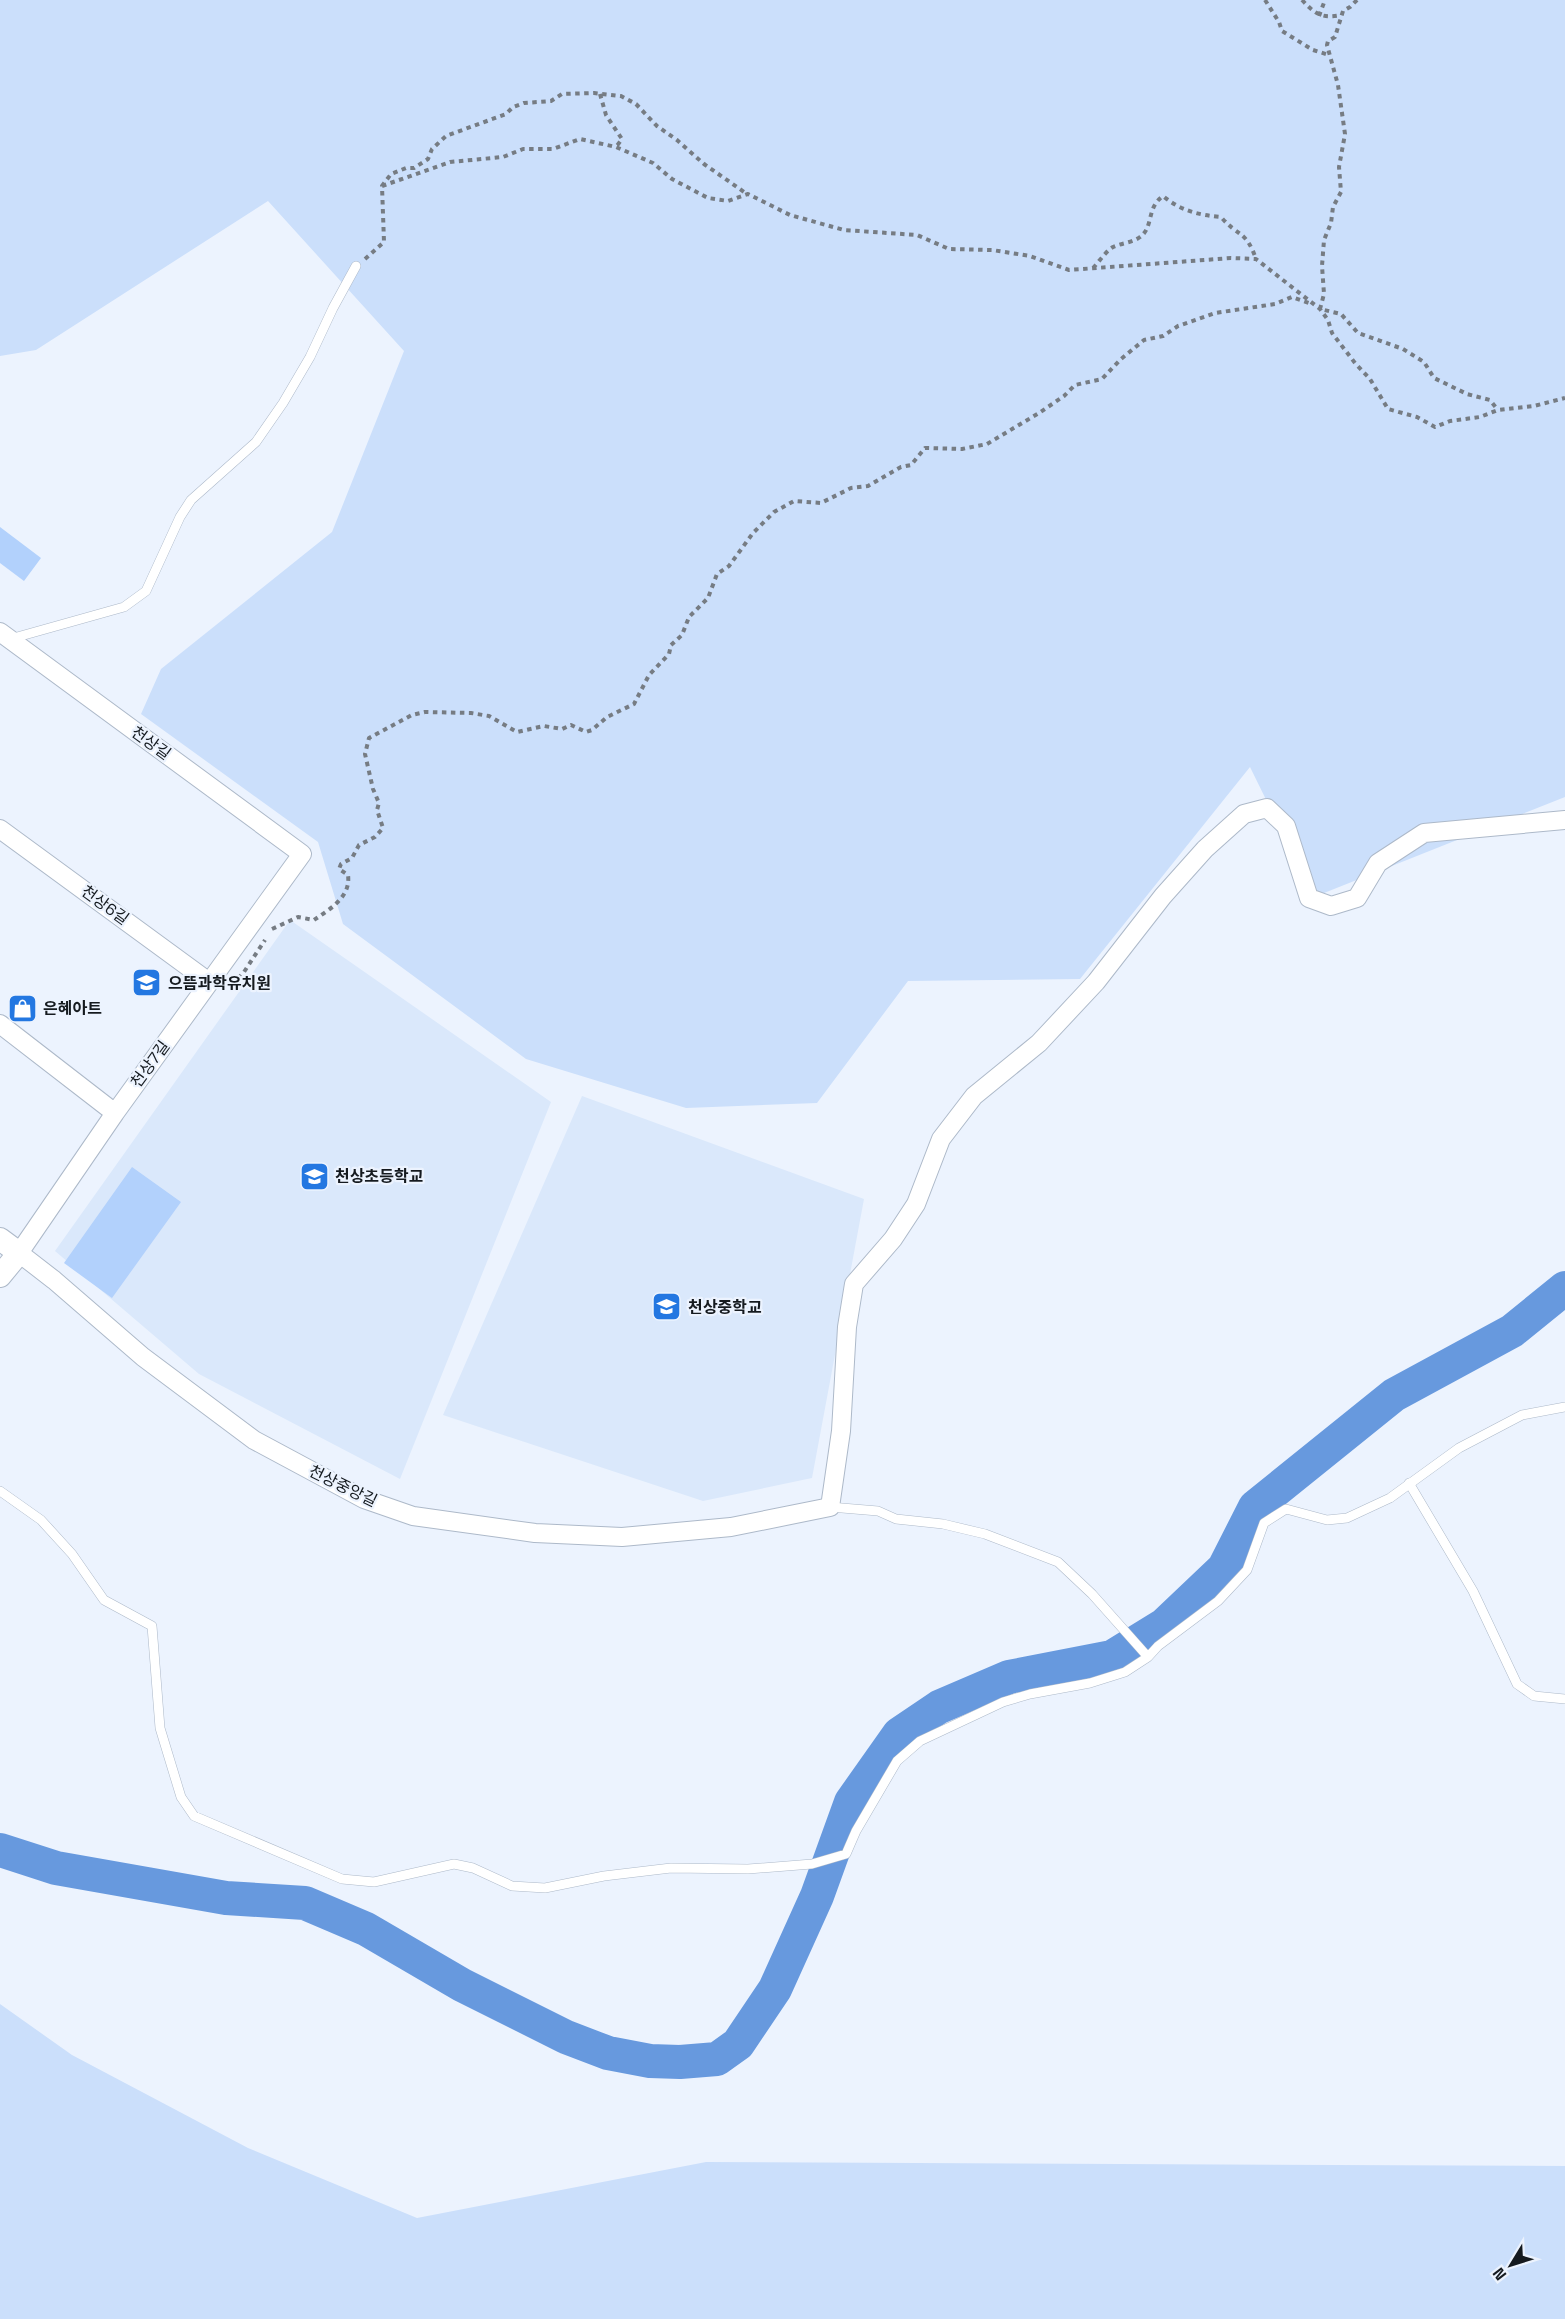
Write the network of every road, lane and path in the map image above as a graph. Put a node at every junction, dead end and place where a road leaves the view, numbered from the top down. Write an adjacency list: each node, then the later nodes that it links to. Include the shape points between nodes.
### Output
1 (1265, 0): 7 (path, via 1282,31 1313,51)
2 (1302, 0): 6 (path)
3 (1325, 0): 6 (path)
4 (1358, 0): 5 (path)
5 (1341, 15): 6 (path); 7 (path, via 1335,37 1328,41)
6 (1319, 16)
7 (1330, 56): 16 (path, via 1345,134 1341,192 1324,240 1324,294)
8 (600, 94): 9 (path, via 606,115 622,139); 10 (path, via 562,94 551,101 513,107 506,114 446,136 432,149 428,159 414,168 391,174); 11 (path, via 621,96 636,104 657,126)
9 (616, 147): 10 (path, via 580,139 553,149 523,149 503,157 450,162); 11 (path, via 653,163 672,179 708,198 728,201)
10 (382, 186): 13 (path, via 384,242)
11 (748, 195): 14 (path, via 790,215 844,230 917,235 949,249 992,250 1030,256 1069,270)
12 (1256, 259): 14 (path); 14 (path, via 1249,242 1221,218 1195,214 1174,206 1163,196 1155,202 1141,237 1113,247); 15 (path)
13 (356, 266): 19 (lane, via 283,403 256,442 191,500 146,591 124,608)
14 (1092, 269)
15 (1312, 304): 16 (path); 23 (path, via 1292,297 1275,304 1215,313 1178,326 1162,336 1144,340 1102,380 1076,385 987,444 962,449 925,448 911,465 868,486 851,488 821,503 794,501 774,512 729,566 717,574 708,598 689,617 682,635 649,675 634,704 607,717 592,730 586,732 571,725 517,732 489,716 425,712 369,738 365,754 383,828 358,845 352,858 341,864 339,869 348,875 349,883 344,896 314,920 298,917 273,928 232,985)
16 (1320, 309): 18 (path, via 1341,314 1358,333 1403,349 1424,362 1434,378 1490,400); 18 (path, via 1332,333 1371,378 1388,409 1435,427)
17 (1565, 398): 18 (path)
18 (1498, 410)
19 (3, 642): 22 (street, 천상길)
20 (1565, 820): 32 (street, via 1424,833 1378,863 1357,898 1331,906 1309,898 1286,826 1267,808 1244,814 1205,849 1096,982 1046,1036 974,1096 941,1139 916,1203 893,1239 854,1284)
21 (0, 829): 23 (street, 천상6길)
22 (302, 855): 23 (street, 천상7길)
23 (209, 982): 25 (street, 천상7길)
24 (0, 1024): 25 (street)
25 (115, 1113): 27 (street, 천상7길)
26 (0, 1239): 27 (street, 천상중앙길)
27 (19, 1253): 28 (street, 천상7길); 32 (street, 천상중앙길, via 143,1357 255,1440 364,1499 413,1516 535,1533 622,1537 731,1527)
28 (0, 1276)
29 (1565, 1407): 30 (lane, via 1522,1415 1459,1448)
30 (1409, 1483): 33 (lane, via 1390,1498 1347,1518 1327,1520 1286,1509 1264,1523 1247,1570 1233,1586); 34 (lane, via 1473,1591 1517,1684 1534,1696)
31 (0, 1491): 33 (lane, via 41,1520 72,1554 104,1600 152,1626 160,1728 181,1797 194,1816 342,1879 374,1882 454,1864 512,1886 545,1888 670,1868 748,1869 812,1864 846,1854 897,1761 920,1741 1003,1702 1125,1672)
32 (830, 1507): 33 (lane, via 878,1511 896,1519 944,1524 1037,1552 1058,1562 1092,1594)
33 (1145, 1654)
34 (1565, 1699)

